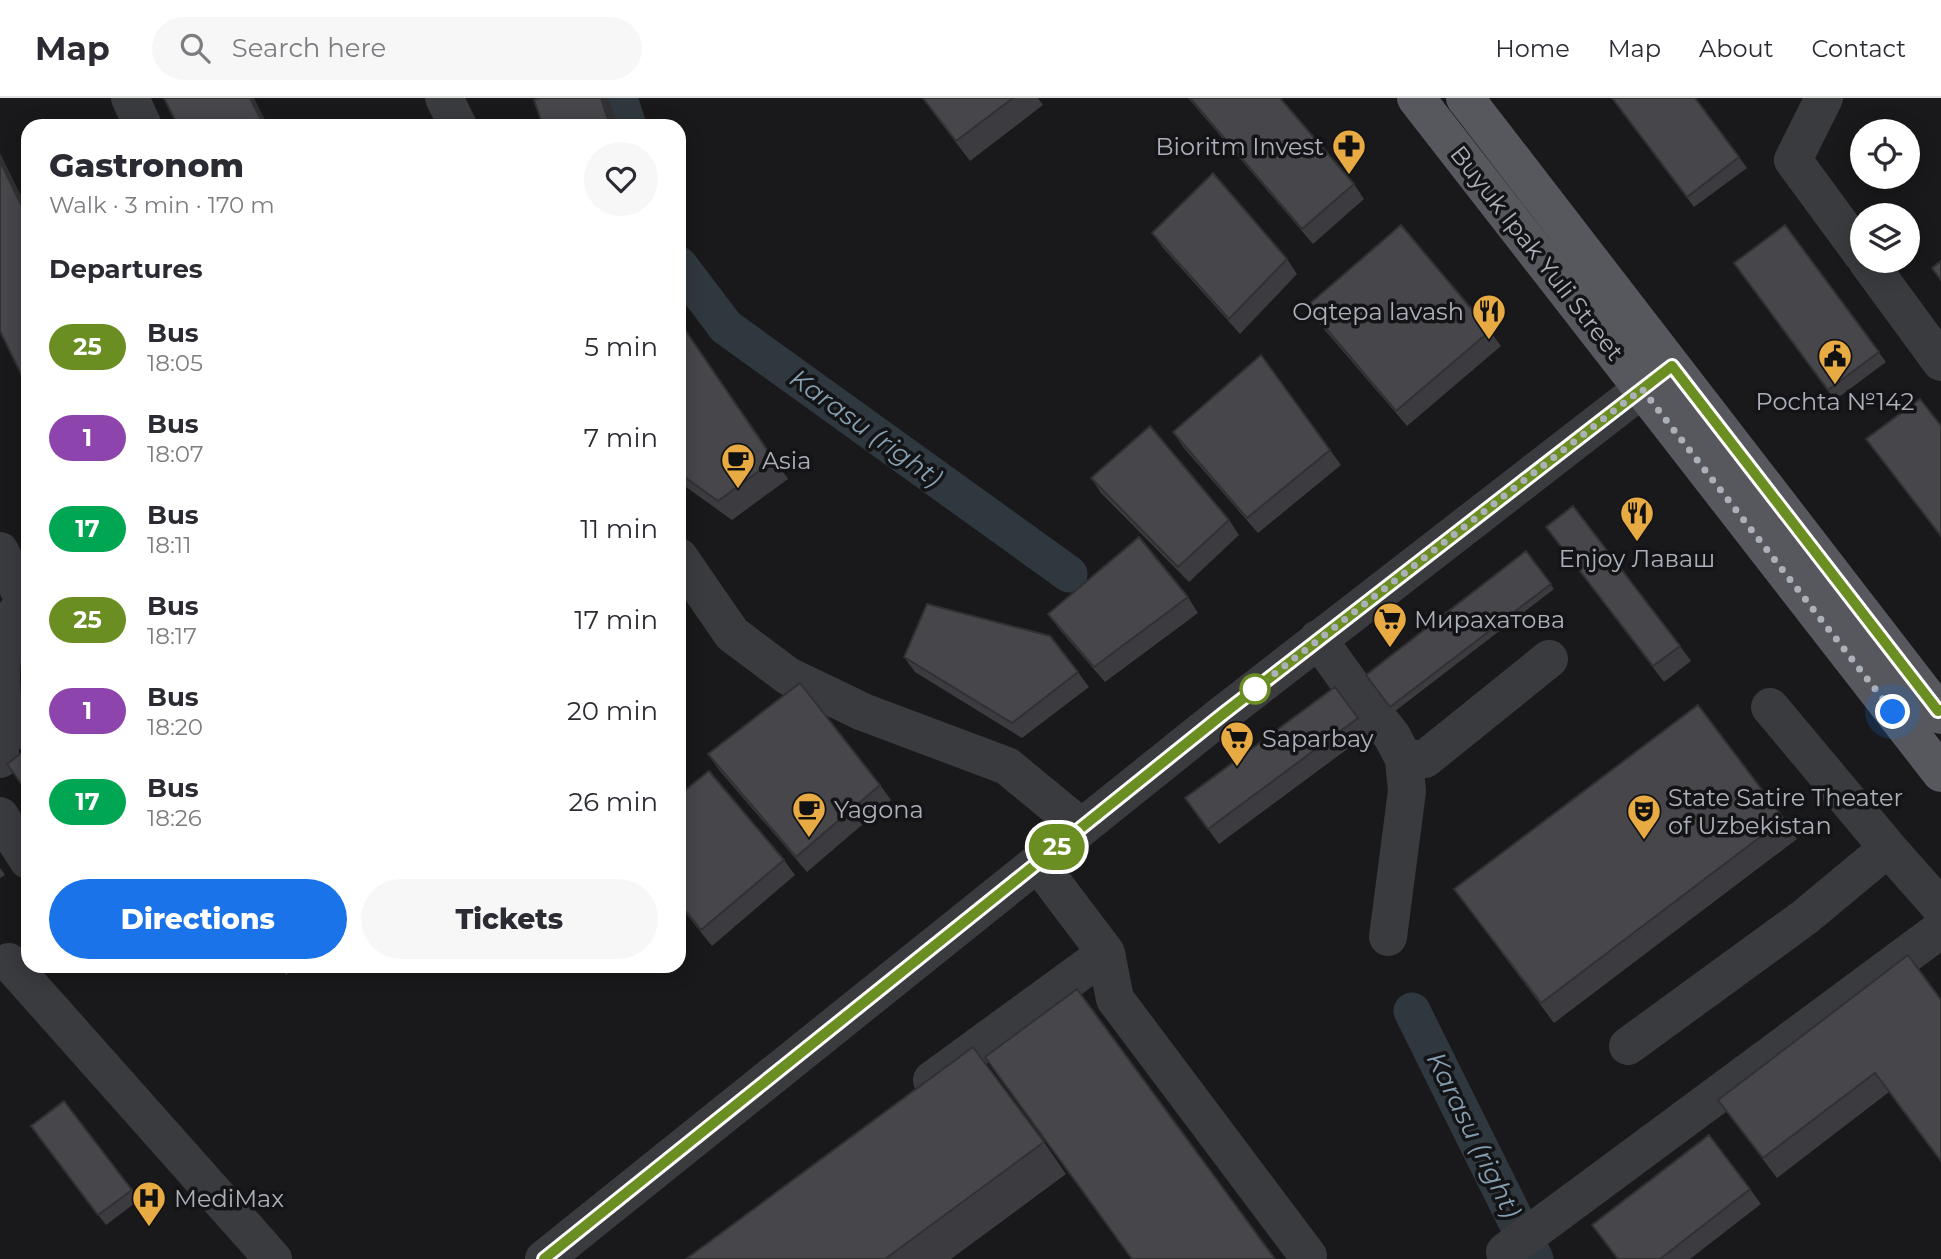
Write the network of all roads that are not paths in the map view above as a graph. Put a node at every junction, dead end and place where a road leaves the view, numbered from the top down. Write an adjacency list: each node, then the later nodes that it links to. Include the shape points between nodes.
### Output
1 (130, 98): 6 (street)
2 (444, 98): 7 (street)
3 (1416, 98): 12 (main road, Buyuk Ipak Yuli Street)
4 (1465, 98): 11 (main road, Buyuk Ipak Yuli Street)
5 (1824, 98): 8 (street, via 1793,160)
6 (140, 119)
7 (454, 119)
8 (1850, 238)
9 (1876, 273): 10 (street)
10 (1941, 362)
11 (1672, 366): 12 (main road); 19 (main road, Buyuk Ipak Yuli Street)
12 (1642, 389): 16 (street); 19 (main road, Buyuk Ipak Yuli Street)
13 (0, 551): 15 (street)
14 (686, 567): 26 (street, via 733,634 788,676 863,712 1007,766)
15 (18, 602): 20 (street, via 4,635 1,674 9,717)
16 (1318, 639): 23 (street, via 1392,736); 26 (street)
17 (1549, 659): 23 (street, via 1425,759)
18 (1770, 707): 27 (street)
19 (1932, 717): 24 (main road, Buyuk Ipak Yuli Street)
20 (21, 726)
21 (0, 750): 22 (street)
22 (0, 759)
23 (1404, 759): 32 (street, via 1407,791)
24 (1941, 774)
25 (0, 816): 28 (street)
26 (1081, 827): 29 (street)
27 (1888, 848): 30 (street); 35 (street, via 1805,917)
28 (21, 849)
29 (1038, 863): 33 (street); 40 (street)
30 (1941, 908)
31 (1941, 929): 37 (street)
32 (1388, 937)
33 (1106, 953): 36 (street); 38 (street, via 1115,999)
34 (25, 973): 39 (street)
35 (1628, 1046)
36 (908, 1098)
37 (1505, 1252)
38 (1308, 1256)
39 (273, 1259)
40 (544, 1259)

